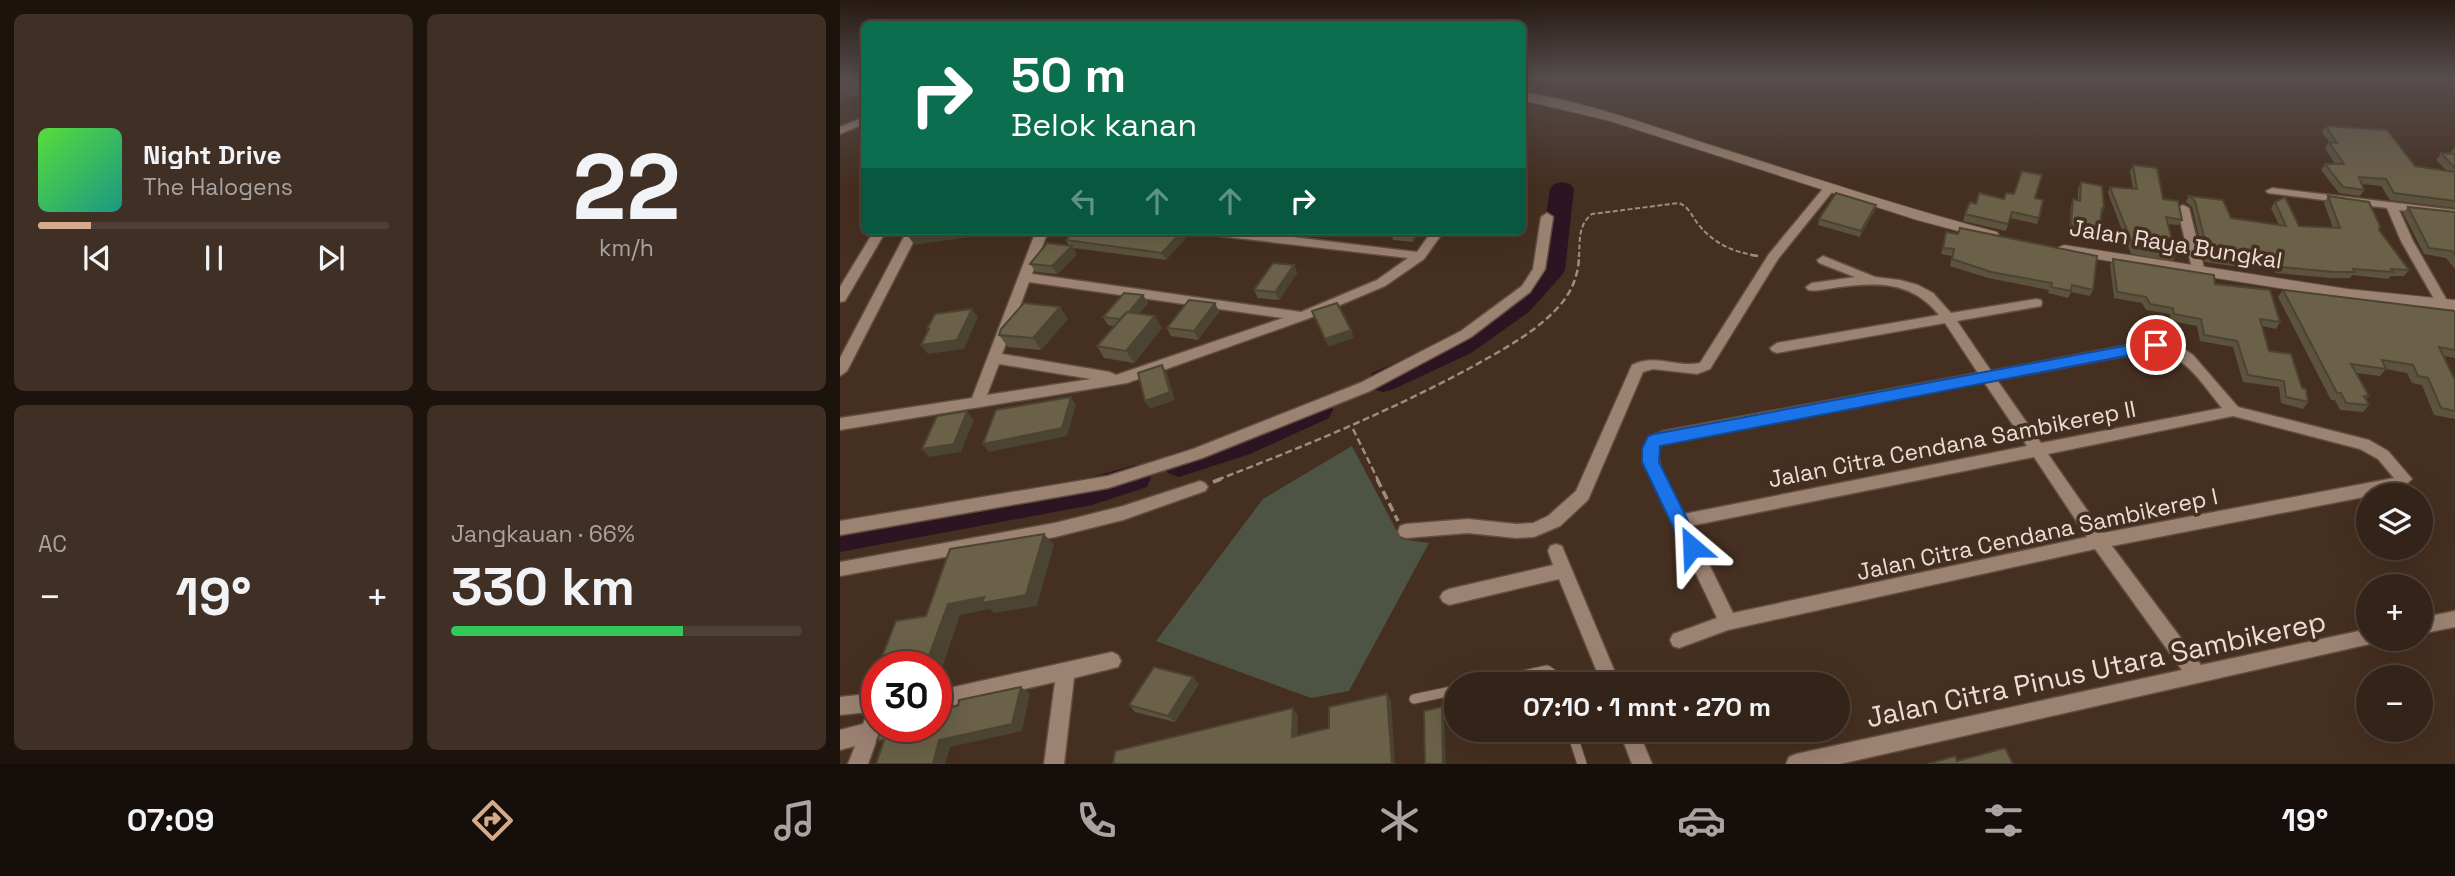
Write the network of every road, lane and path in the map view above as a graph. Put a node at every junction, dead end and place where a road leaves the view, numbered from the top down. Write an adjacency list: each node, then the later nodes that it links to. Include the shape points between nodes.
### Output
1 (1602, 115): 4 (street)
2 (861, 121): 3 (street)
3 (840, 131)
4 (1829, 187): 15 (street); 18 (street)
5 (2273, 191): 6 (street)
6 (2392, 207): 8 (street); 26 (street)
7 (2183, 208): 20 (street)
8 (2455, 214)
9 (1547, 218): 41 (street, via 1539,270 1526,289 1466,334 1365,387 1197,454 1108,482)
10 (878, 235): 24 (street)
11 (912, 235): 31 (street)
12 (1040, 235): 21 (street)
13 (1244, 235): 17 (street)
14 (1435, 235): 17 (street)
15 (2003, 237)
16 (2042, 246): 20 (street, Jalan Raya Bungkal)
17 (1420, 256): 27 (street, via 1381,283)
18 (1773, 257): 37 (path, via 1725,249 1711,240 1679,203 1592,214 1582,225 1578,266 1560,305 1504,348); 42 (street, via 1706,366 1697,370 1651,363 1637,369 1582,495 1554,522 1534,530 1468,526)
19 (1823, 260): 22 (street)
20 (2199, 272): 26 (street, Jalan Raya Bungkal)
21 (1024, 277): 27 (street); 30 (street)
22 (1873, 280): 23 (street); 28 (street, via 1918,290)
23 (1812, 286)
24 (840, 297)
25 (2036, 303): 28 (street)
26 (2449, 305)
27 (1302, 316): 33 (street)
28 (1948, 318): 29 (street); 32 (street)
29 (1777, 348)
30 (994, 358): 33 (street); 34 (street)
31 (840, 371)
32 (1986, 377): 35 (street, via 2156,345 2188,358); 38 (street); 40 (street, via 1654,441 1651,462)
33 (1122, 379): 34 (street)
34 (977, 403): 36 (street)
35 (2233, 411): 38 (street, Jalan Citra Cendana Sambikerep II); 43 (street, Jalan Citra Cendana Sambikerep I, via 2364,444 2383,455 2404,479 2395,486)
36 (840, 424)
37 (1352, 428): 39 (path); 42 (path)
38 (2039, 449): 40 (street, Jalan Citra Cendana Sambikerep II); 43 (street)
39 (1200, 487): 45 (street, via 1055,530)
40 (1679, 521): 49 (street)
41 (840, 528)
42 (1406, 531)
43 (2099, 541): 49 (street, Jalan Citra Cendana Sambikerep I); 56 (street)
44 (1556, 551): 46 (street)
45 (840, 569)
46 (1564, 570): 47 (street); 55 (street)
47 (1449, 597)
48 (2455, 619): 50 (street)
49 (1728, 622): 51 (street, Jalan Citra Cendana Sambikerep I)
50 (2433, 623)
51 (1679, 640)
52 (2356, 641): 56 (street, Jalan Citra Pinus Utara Sambikerep)
53 (1112, 661): 54 (street)
54 (1066, 671): 58 (street); 68 (street)
55 (1606, 672)
56 (2196, 674): 71 (street, Jalan Citra Pinus Utara Sambikerep)
57 (1444, 693): 59 (lane)
58 (952, 696)
59 (1414, 699)
60 (861, 704): 61 (street)
61 (840, 706)
62 (861, 734): 63 (street)
63 (840, 740)
64 (869, 742): 67 (street)
65 (1575, 742): 69 (lane)
66 (1634, 742): 70 (street)
67 (859, 764)
68 (1054, 764)
69 (1582, 764)
70 (1642, 764)
71 (1796, 764)

